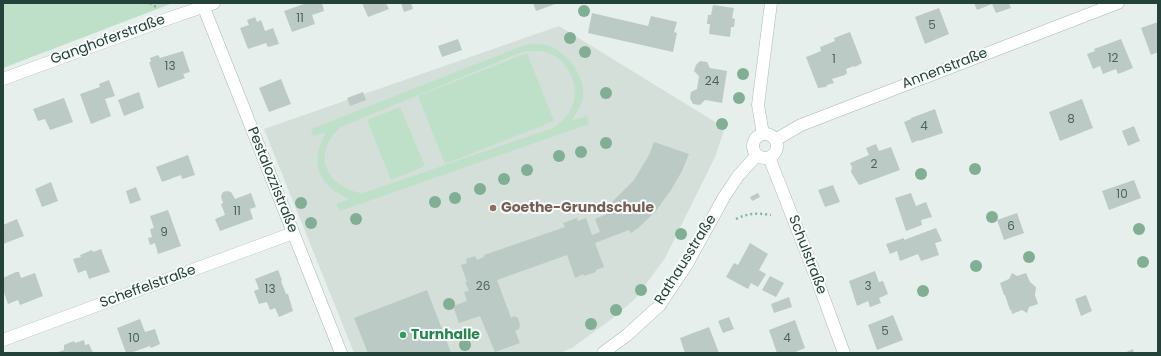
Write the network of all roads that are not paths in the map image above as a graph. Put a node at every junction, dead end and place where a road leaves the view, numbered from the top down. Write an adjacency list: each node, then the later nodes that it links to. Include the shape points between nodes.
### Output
1 (771, 3): 5 (street, via 758,105)
2 (1118, 3): 6 (street, Annenstraße, via 801,125)
3 (206, 4): 4 (street, Ganghoferstraße); 9 (street, Pestalozzistraße)
4 (3, 79)
5 (763, 134): 6 (street); 7 (street, via 754,141 753,148)
6 (775, 140): 8 (street, via 776,148)
7 (757, 155): 8 (street); 12 (street, Rathausstraße, via 724,197 687,264 660,305 628,335)
8 (769, 157): 13 (street, Schulstraße)
9 (293, 234): 10 (street, Scheffelstraße); 11 (street, Pestalozzistraße)
10 (3, 340)
11 (341, 353)
12 (603, 353)
13 (844, 353)

